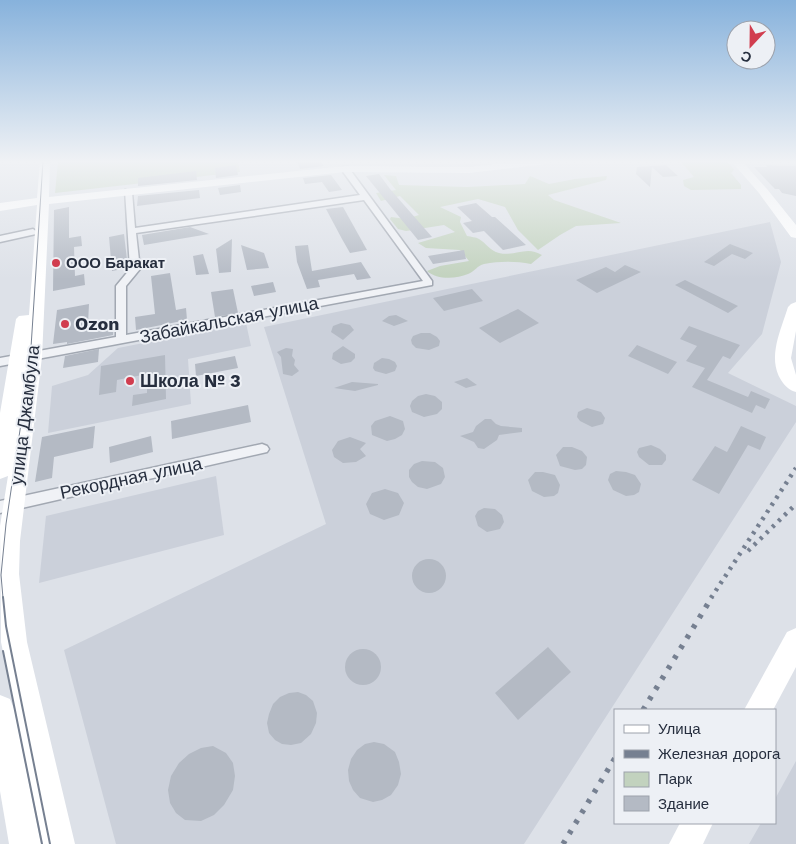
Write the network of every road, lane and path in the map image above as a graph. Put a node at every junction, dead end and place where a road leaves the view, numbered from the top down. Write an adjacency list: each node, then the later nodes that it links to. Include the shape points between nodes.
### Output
1 (44, 200): 6 (street)
2 (129, 200): 8 (street)
3 (336, 200): 8 (street)
4 (368, 200): 13 (street, Забайкальская улица, via 429,283)
5 (770, 200): 10 (street)
6 (38, 201): 7 (street); 9 (street, улица Джамбула); 14 (street, улица Джамбула)
7 (0, 208)
8 (131, 231): 13 (street, via 135,269 121,286)
9 (33, 232): 11 (street); 14 (street, улица Джамбула)
10 (796, 234)
11 (0, 239)
12 (796, 307): 16 (street, via 781,355 789,380)
13 (121, 340): 14 (street, Забайкальская улица)
14 (26, 358): 15 (street, Забайкальская улица); 18 (street, улица Джамбула); 19 (street, улица Джамбула)
15 (0, 362)
16 (796, 386)
17 (262, 449): 19 (street, Рекордная улица)
18 (0, 471)
19 (7, 506): 25 (street, улица Джамбула, via 7,574 14,642)
20 (796, 641): 22 (street)
21 (0, 709): 24 (street)
22 (759, 709)
23 (696, 824): 26 (street)
24 (25, 844)
25 (59, 844)
26 (686, 844)

